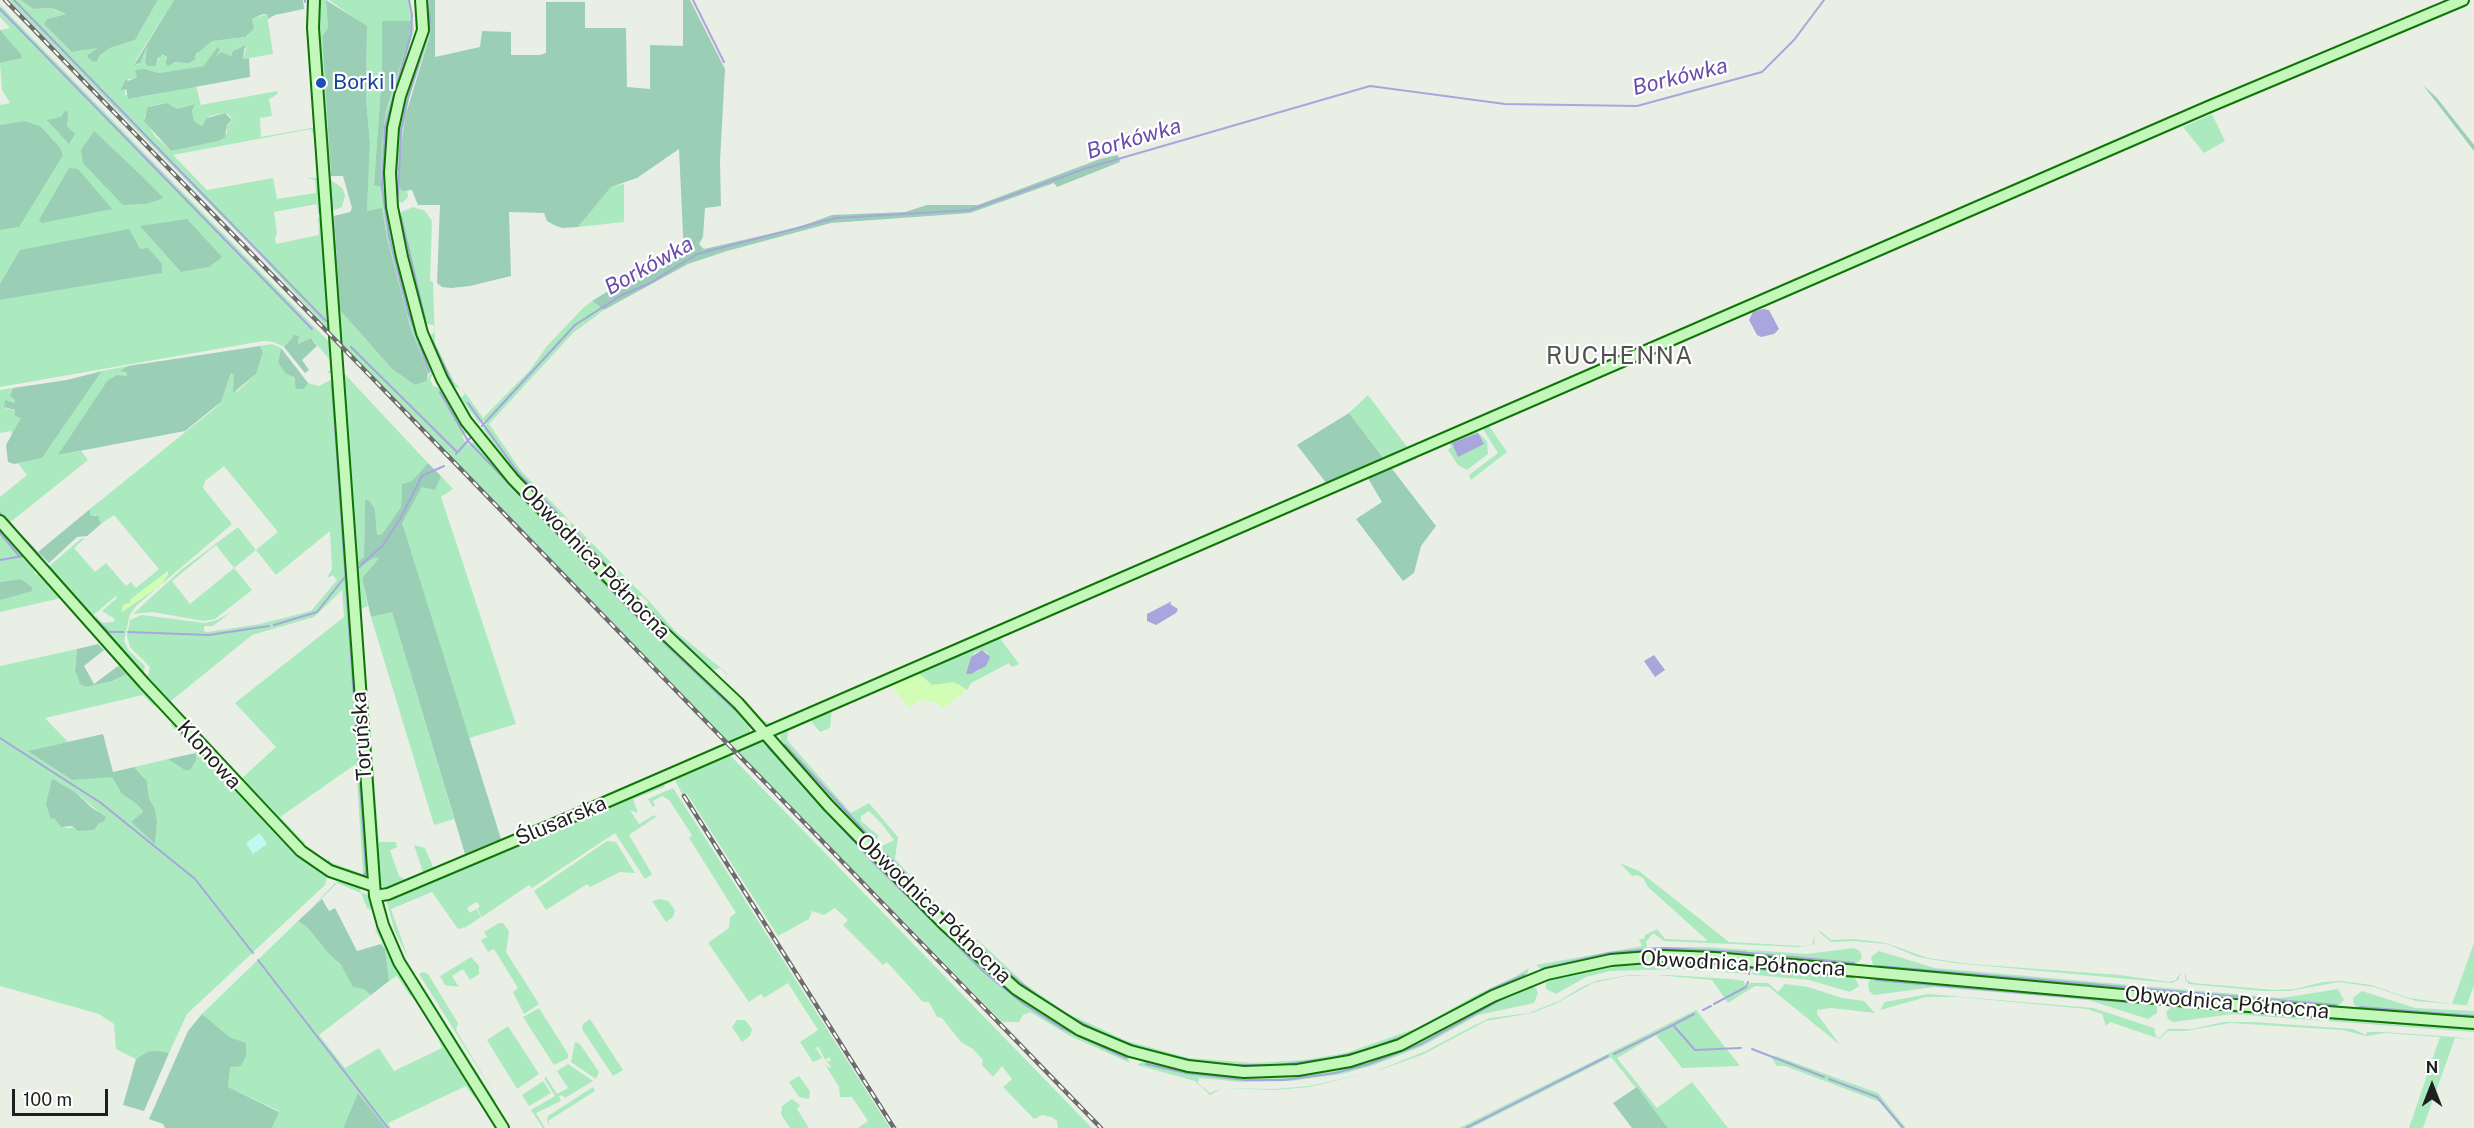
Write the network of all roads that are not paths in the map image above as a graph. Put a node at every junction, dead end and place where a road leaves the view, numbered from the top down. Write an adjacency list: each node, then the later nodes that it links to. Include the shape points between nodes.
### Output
1 (314, 0): 8 (street, Toruńska)
2 (414, 0): 5 (street, Obwodnica Północna)
3 (421, 0): 5 (street, Obwodnica Północna, via 424,18)
4 (2463, 0): 7 (street, Ślusarska)
5 (418, 40): 7 (street, Obwodnica Północna, via 396,114 390,187 396,234 415,309 442,379 466,420 502,467)
6 (0, 521): 8 (street, Klonowa, via 301,851 330,871)
7 (765, 733): 8 (street, Ślusarska, via 388,894); 9 (street, Obwodnica Północna, via 928,908 1016,989 1062,1020 1105,1041 1147,1057 1188,1066 1281,1072 1350,1061 1417,1037 1527,981 1576,966 1644,957 1723,959)
8 (375, 891): 10 (street, Toruńska, via 383,925 399,962)
9 (2474, 1023)
10 (503, 1128)

